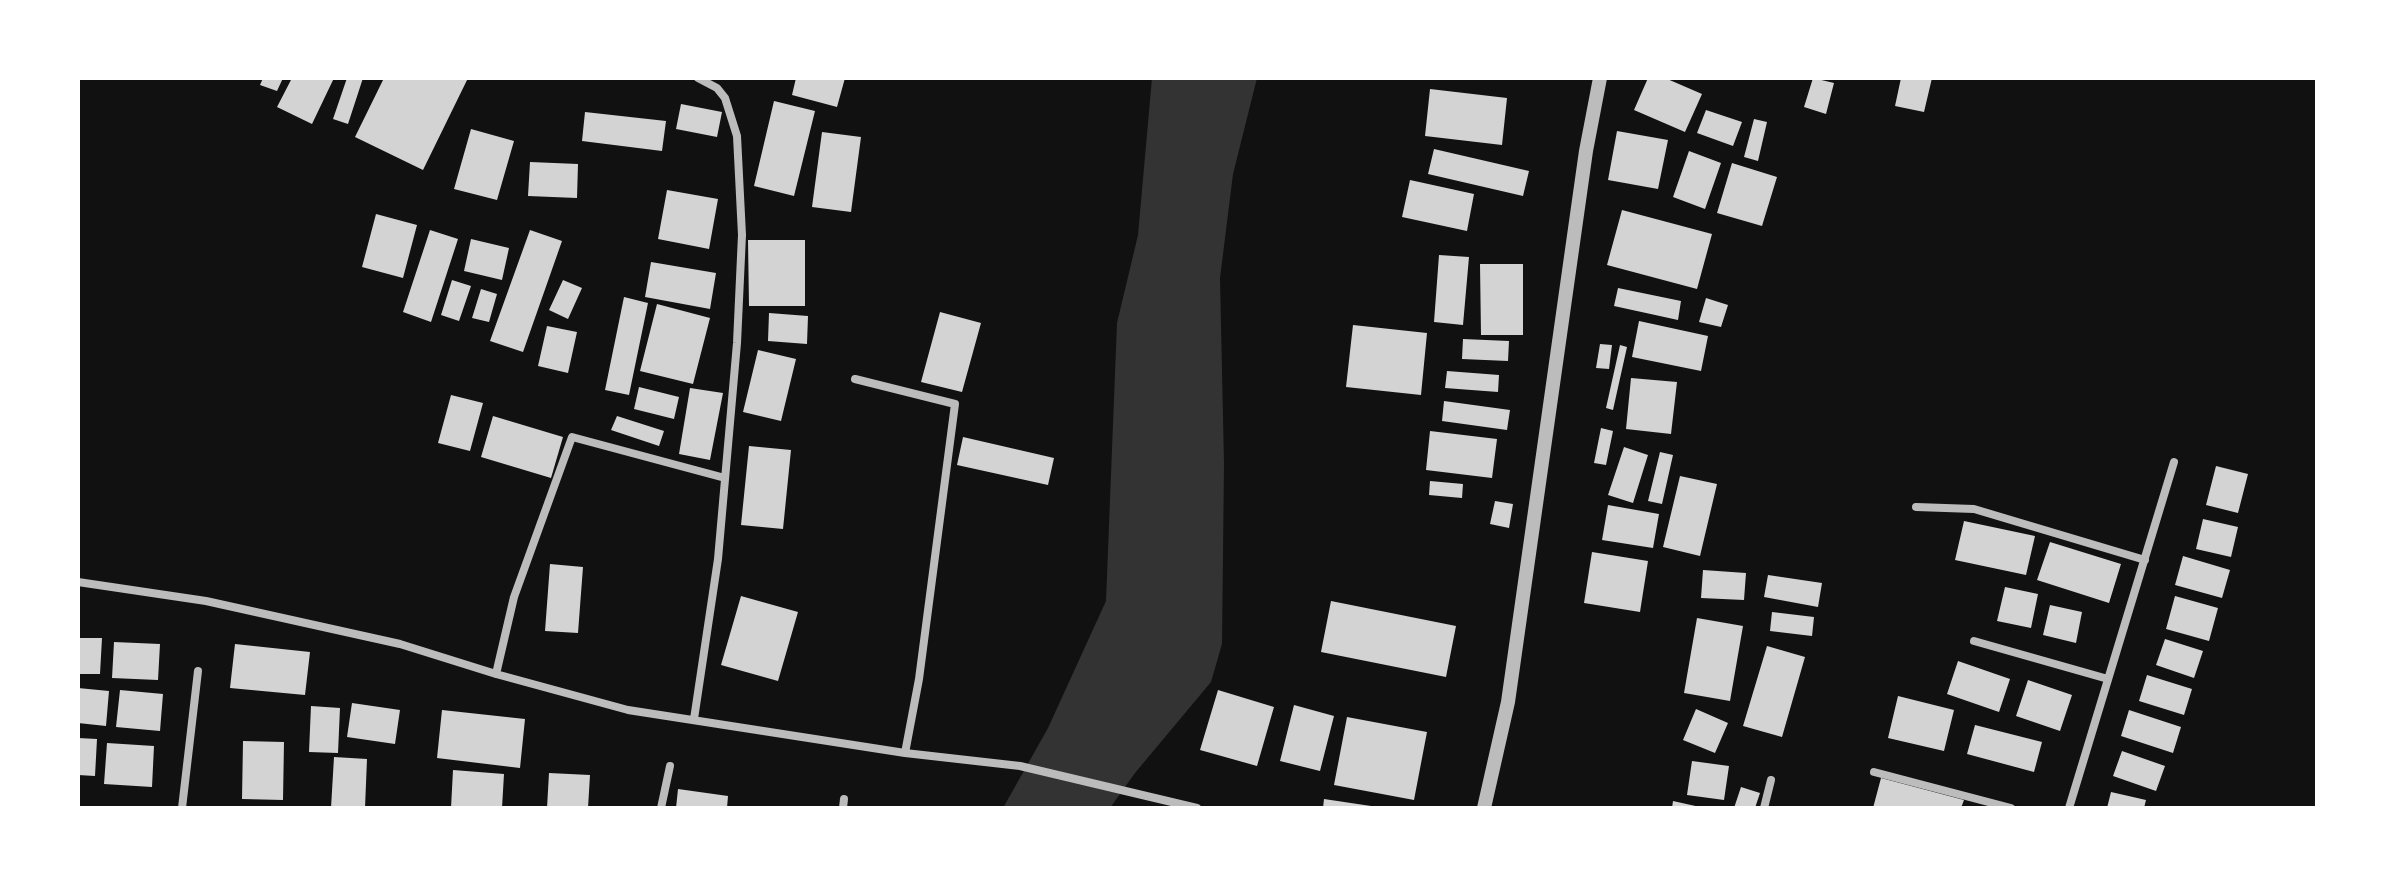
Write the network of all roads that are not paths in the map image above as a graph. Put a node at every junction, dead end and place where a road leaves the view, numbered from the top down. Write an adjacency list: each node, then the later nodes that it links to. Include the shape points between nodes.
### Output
1 (698, 78): 5 (street, via 725,98 737,136 742,235)
2 (1600, 78): 21 (street, via 1508,702)
3 (855, 379): 14 (street, via 955,404)
4 (2174, 462): 7 (street)
5 (725, 478): 11 (street, via 572,437 518,585); 13 (street)
6 (1916, 507): 7 (street, via 1974,509)
7 (2145, 560): 12 (street)
8 (78, 582): 11 (street, via 206,601 400,644)
9 (1974, 641): 12 (street)
10 (198, 671): 18 (street)
11 (496, 674): 13 (street, via 628,710)
12 (2108, 679): 24 (street)
13 (694, 719): 14 (street)
14 (905, 753): 20 (street, via 1020,766)
15 (670, 766): 19 (street)
16 (1874, 772): 23 (street)
17 (1771, 780): 22 (street)
18 (182, 808)
19 (661, 808)
20 (1197, 808)
21 (1484, 808)
22 (1764, 808)
23 (2011, 808)
24 (2069, 808)

